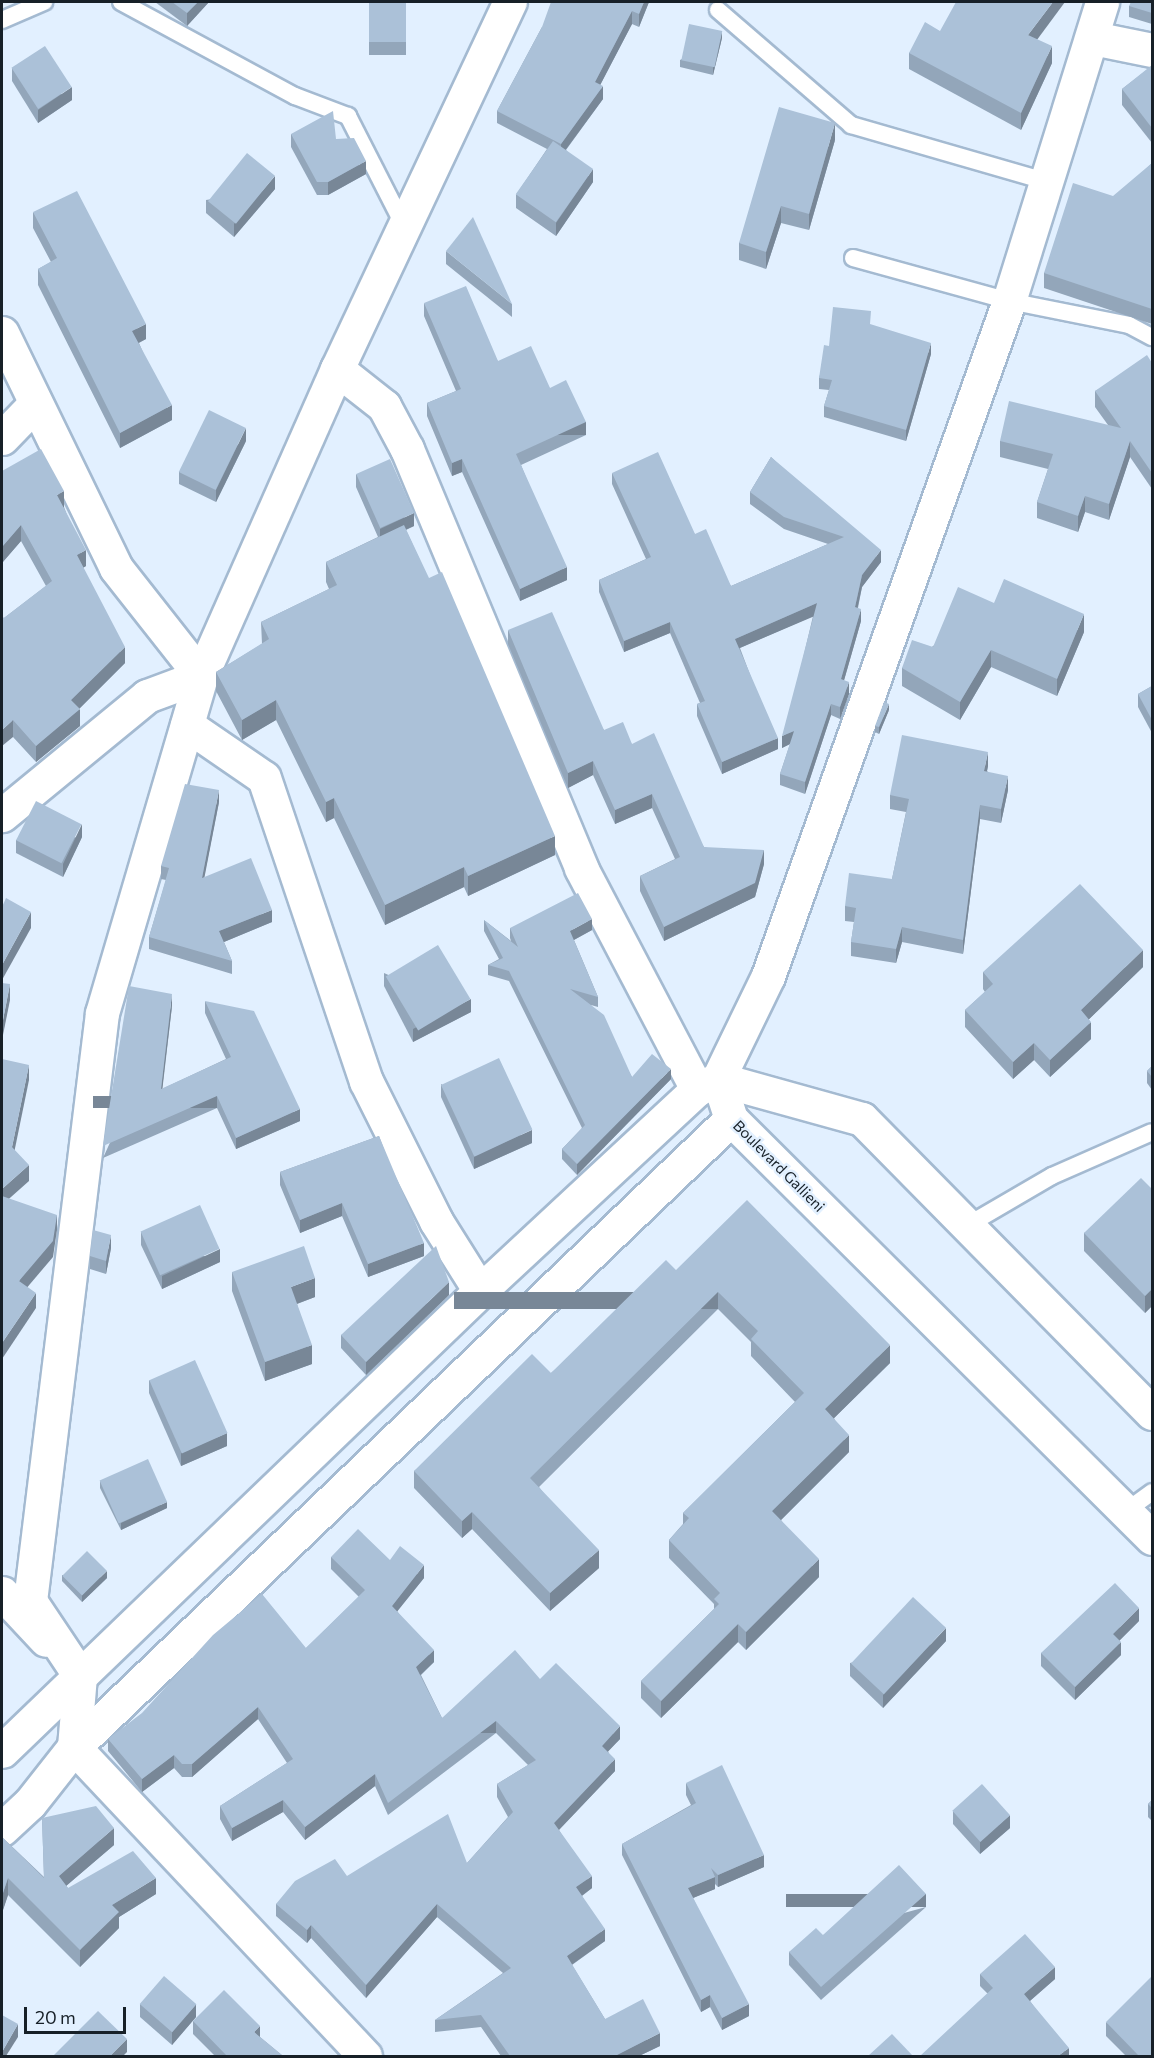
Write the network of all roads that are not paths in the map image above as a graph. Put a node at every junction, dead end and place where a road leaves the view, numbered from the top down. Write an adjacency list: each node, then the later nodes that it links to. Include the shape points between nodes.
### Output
1 (44, 2): 6 (lane)
2 (122, 2): 10 (lane, via 295,96 348,116)
3 (510, 2): 10 (street)
4 (1102, 2): 7 (street)
5 (717, 10): 9 (lane, via 851,125)
6 (2, 20)
7 (1093, 38): 8 (street); 9 (street)
8 (1152, 50)
9 (1045, 181): 12 (street)
10 (404, 226): 15 (street)
11 (853, 258): 12 (lane)
12 (1009, 301): 14 (lane, via 1129,325); 21 (street, via 768,976)
13 (2, 333): 16 (street)
14 (1152, 337)
15 (337, 369): 18 (street); 21 (street, Boulevard Gallieni, via 384,406 407,448 580,868)
16 (34, 405): 17 (street); 18 (street, via 116,568)
17 (2, 438)
18 (201, 676): 19 (street); 20 (street, via 147,696)
19 (187, 725): 25 (street, via 264,778 366,1081 436,1221); 31 (street, via 102,1013 30,1601)
20 (2, 814)
21 (708, 1084): 22 (street, Boulevard Gallieni); 24 (street, via 862,1119); 25 (street)
22 (731, 1119): 28 (street, Boulevard Gallieni); 32 (street)
23 (1152, 1132): 24 (lane, via 1052,1176)
24 (968, 1225): 26 (street)
25 (480, 1291): 31 (street)
26 (1152, 1413)
27 (1152, 1492): 28 (lane)
28 (1126, 1511): 29 (street, Boulevard Gallieni)
29 (1152, 1538)
30 (2, 1593): 31 (street)
31 (80, 1676): 32 (street); 33 (street)
32 (74, 1747): 34 (street, via 30,1803); 35 (street)
33 (2, 1751)
34 (2, 1829)
35 (365, 2056)

